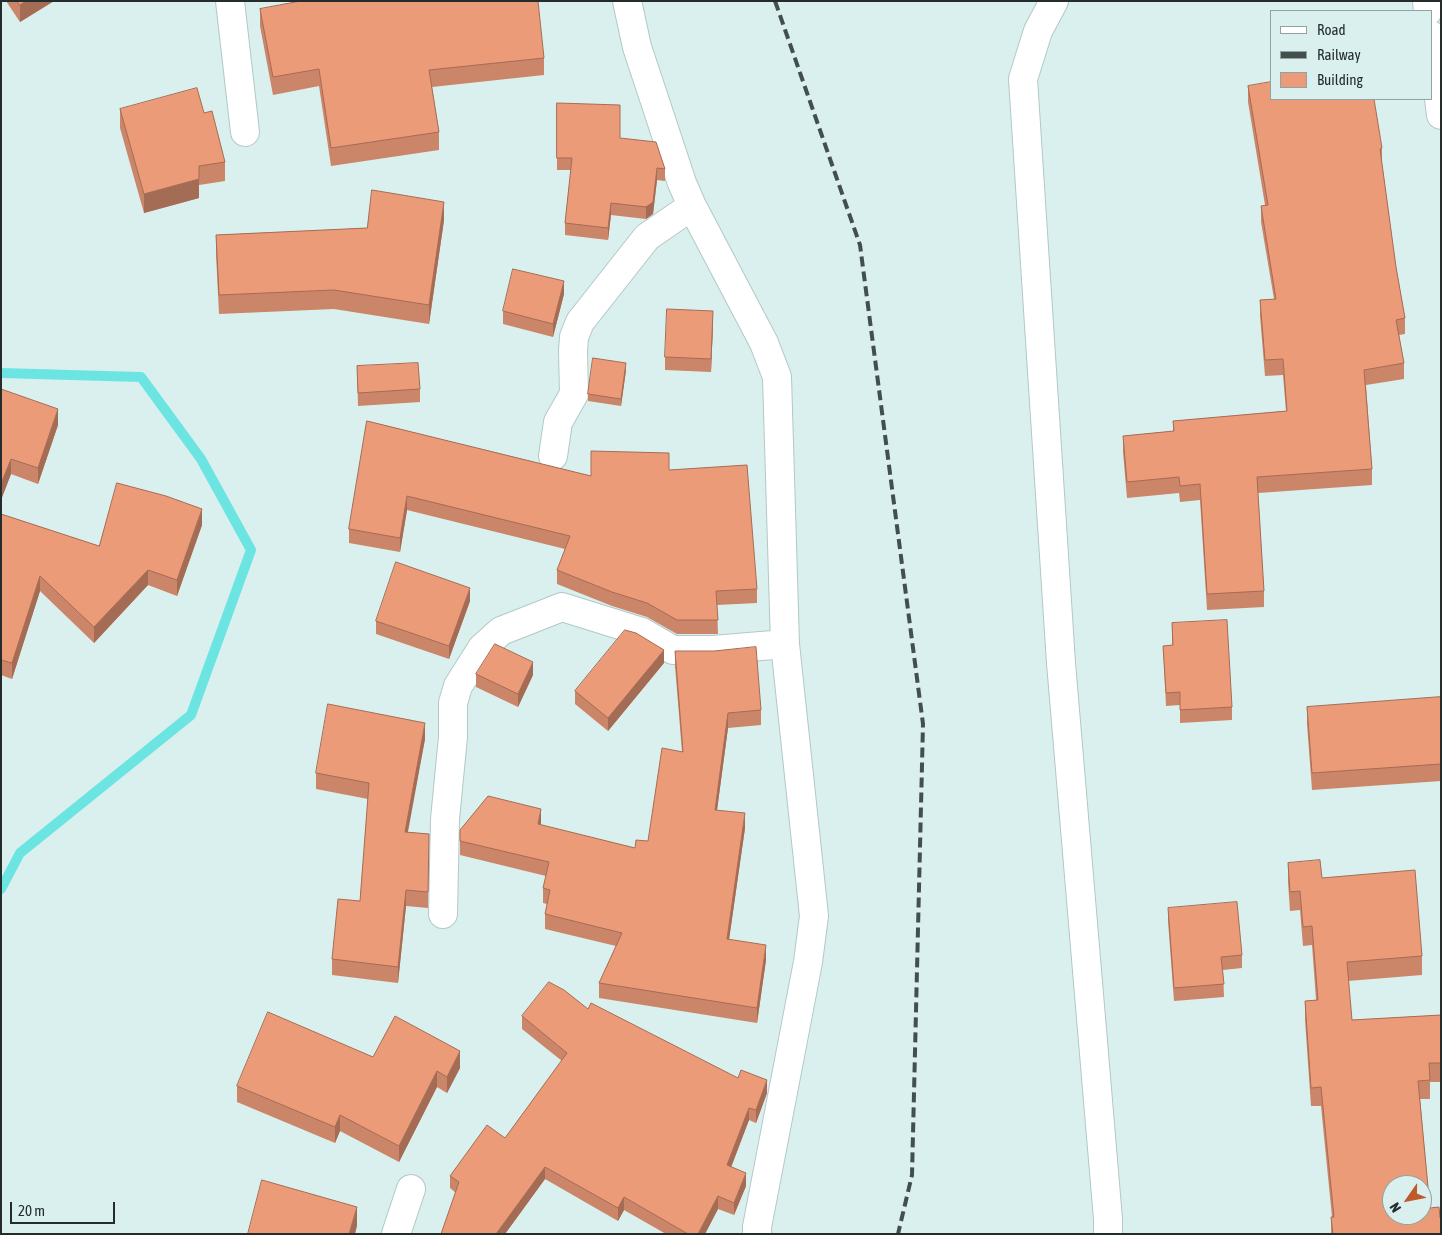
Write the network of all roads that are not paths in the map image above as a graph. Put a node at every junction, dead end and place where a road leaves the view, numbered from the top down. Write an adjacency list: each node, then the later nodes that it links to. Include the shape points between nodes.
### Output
1 (230, 1): 6 (street)
2 (627, 1): 7 (street, via 637,47)
3 (1054, 1): 14 (street, via 1038,31 1023,79 1060,663)
4 (1432, 43): 5 (street)
5 (1441, 115)
6 (245, 132)
7 (692, 206): 8 (street, via 647,237 580,322 572,351 574,394 558,422); 9 (street, via 764,343 777,377)
8 (553, 456)
9 (785, 644): 10 (street, via 673,650 642,632 562,607 501,631 482,648 458,686 453,703 444,829); 13 (street, via 814,916)
10 (443, 914)
11 (411, 1189): 12 (street)
12 (396, 1234)
13 (757, 1234)
14 (1108, 1234)

